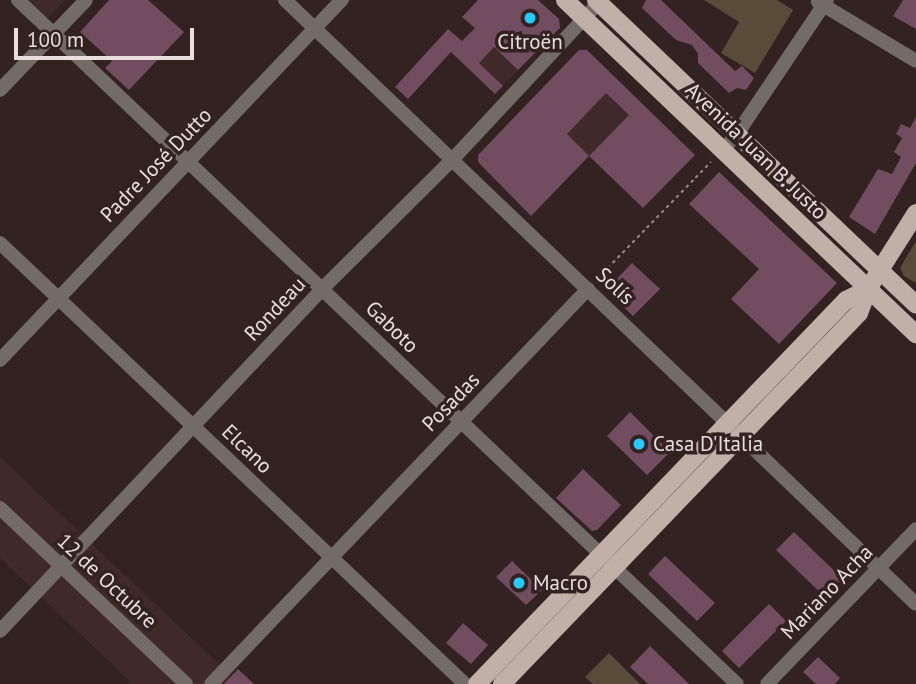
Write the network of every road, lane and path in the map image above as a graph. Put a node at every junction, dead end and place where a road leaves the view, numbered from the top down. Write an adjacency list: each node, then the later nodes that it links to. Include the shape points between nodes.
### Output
1 (18, 0): 10 (street, Gaboto)
2 (86, 0): 10 (street)
3 (285, 0): 9 (street, Solís)
4 (342, 0): 9 (street, Padre José Dutto)
5 (565, 0): 8 (main road, Avenida Juan B. Justo)
6 (599, 1): 8 (street, Rondeau); 13 (main road, Avenida Juan B. Justo)
7 (822, 2): 11 (street); 13 (street)
8 (585, 19): 14 (main road, Avenida Juan B. Justo); 15 (street, Rondeau)
9 (315, 29): 15 (street, Solís); 16 (street, Padre José Dutto)
10 (54, 34): 12 (street); 16 (street, Gaboto)
11 (916, 61)
12 (0, 90)
13 (737, 134): 14 (street); 19 (main road, Avenida Juan B. Justo)
14 (723, 150): 21 (path); 22 (main road, Avenida Juan B. Justo)
15 (452, 160): 20 (street, Rondeau); 21 (street, Solís)
16 (188, 162): 20 (street, Gaboto); 23 (street, Padre José Dutto)
17 (916, 213): 19 (main road)
18 (0, 243): 23 (street, Elcano)
19 (880, 270): 22 (main road); 24 (main road, Avenida Juan B. Justo)
20 (322, 289): 27 (street, Gaboto); 28 (street, Rondeau)
21 (588, 289): 27 (street, Posadas); 29 (street, Solís)
22 (868, 289): 25 (main road, Avenida Juan B. Justo); 29 (main road)
23 (58, 298): 26 (street, Padre José Dutto); 28 (street, Elcano)
24 (916, 305)
25 (916, 334)
26 (0, 360)
27 (461, 422): 32 (street, Posadas); 33 (street, Gaboto)
28 (194, 428): 32 (street, Elcano); 34 (street, Rondeau)
29 (735, 428): 33 (main road); 35 (street, Solís)
30 (0, 508): 34 (street, 12 de Octubre)
31 (916, 529): 35 (street, Mariano Acha)
32 (331, 558): 39 (street, Posadas); 40 (street, Elcano)
33 (607, 561): 41 (main road); 42 (main road); 43 (street, Gaboto)
34 (61, 566): 37 (street, Rondeau); 38 (street, 12 de Octubre)
35 (878, 569): 36 (street, Solís); 44 (street, Mariano Acha)
36 (916, 604)
37 (0, 631)
38 (186, 684)
39 (211, 684)
40 (465, 684)
41 (477, 684)
42 (502, 684)
43 (737, 684)
44 (767, 684)

